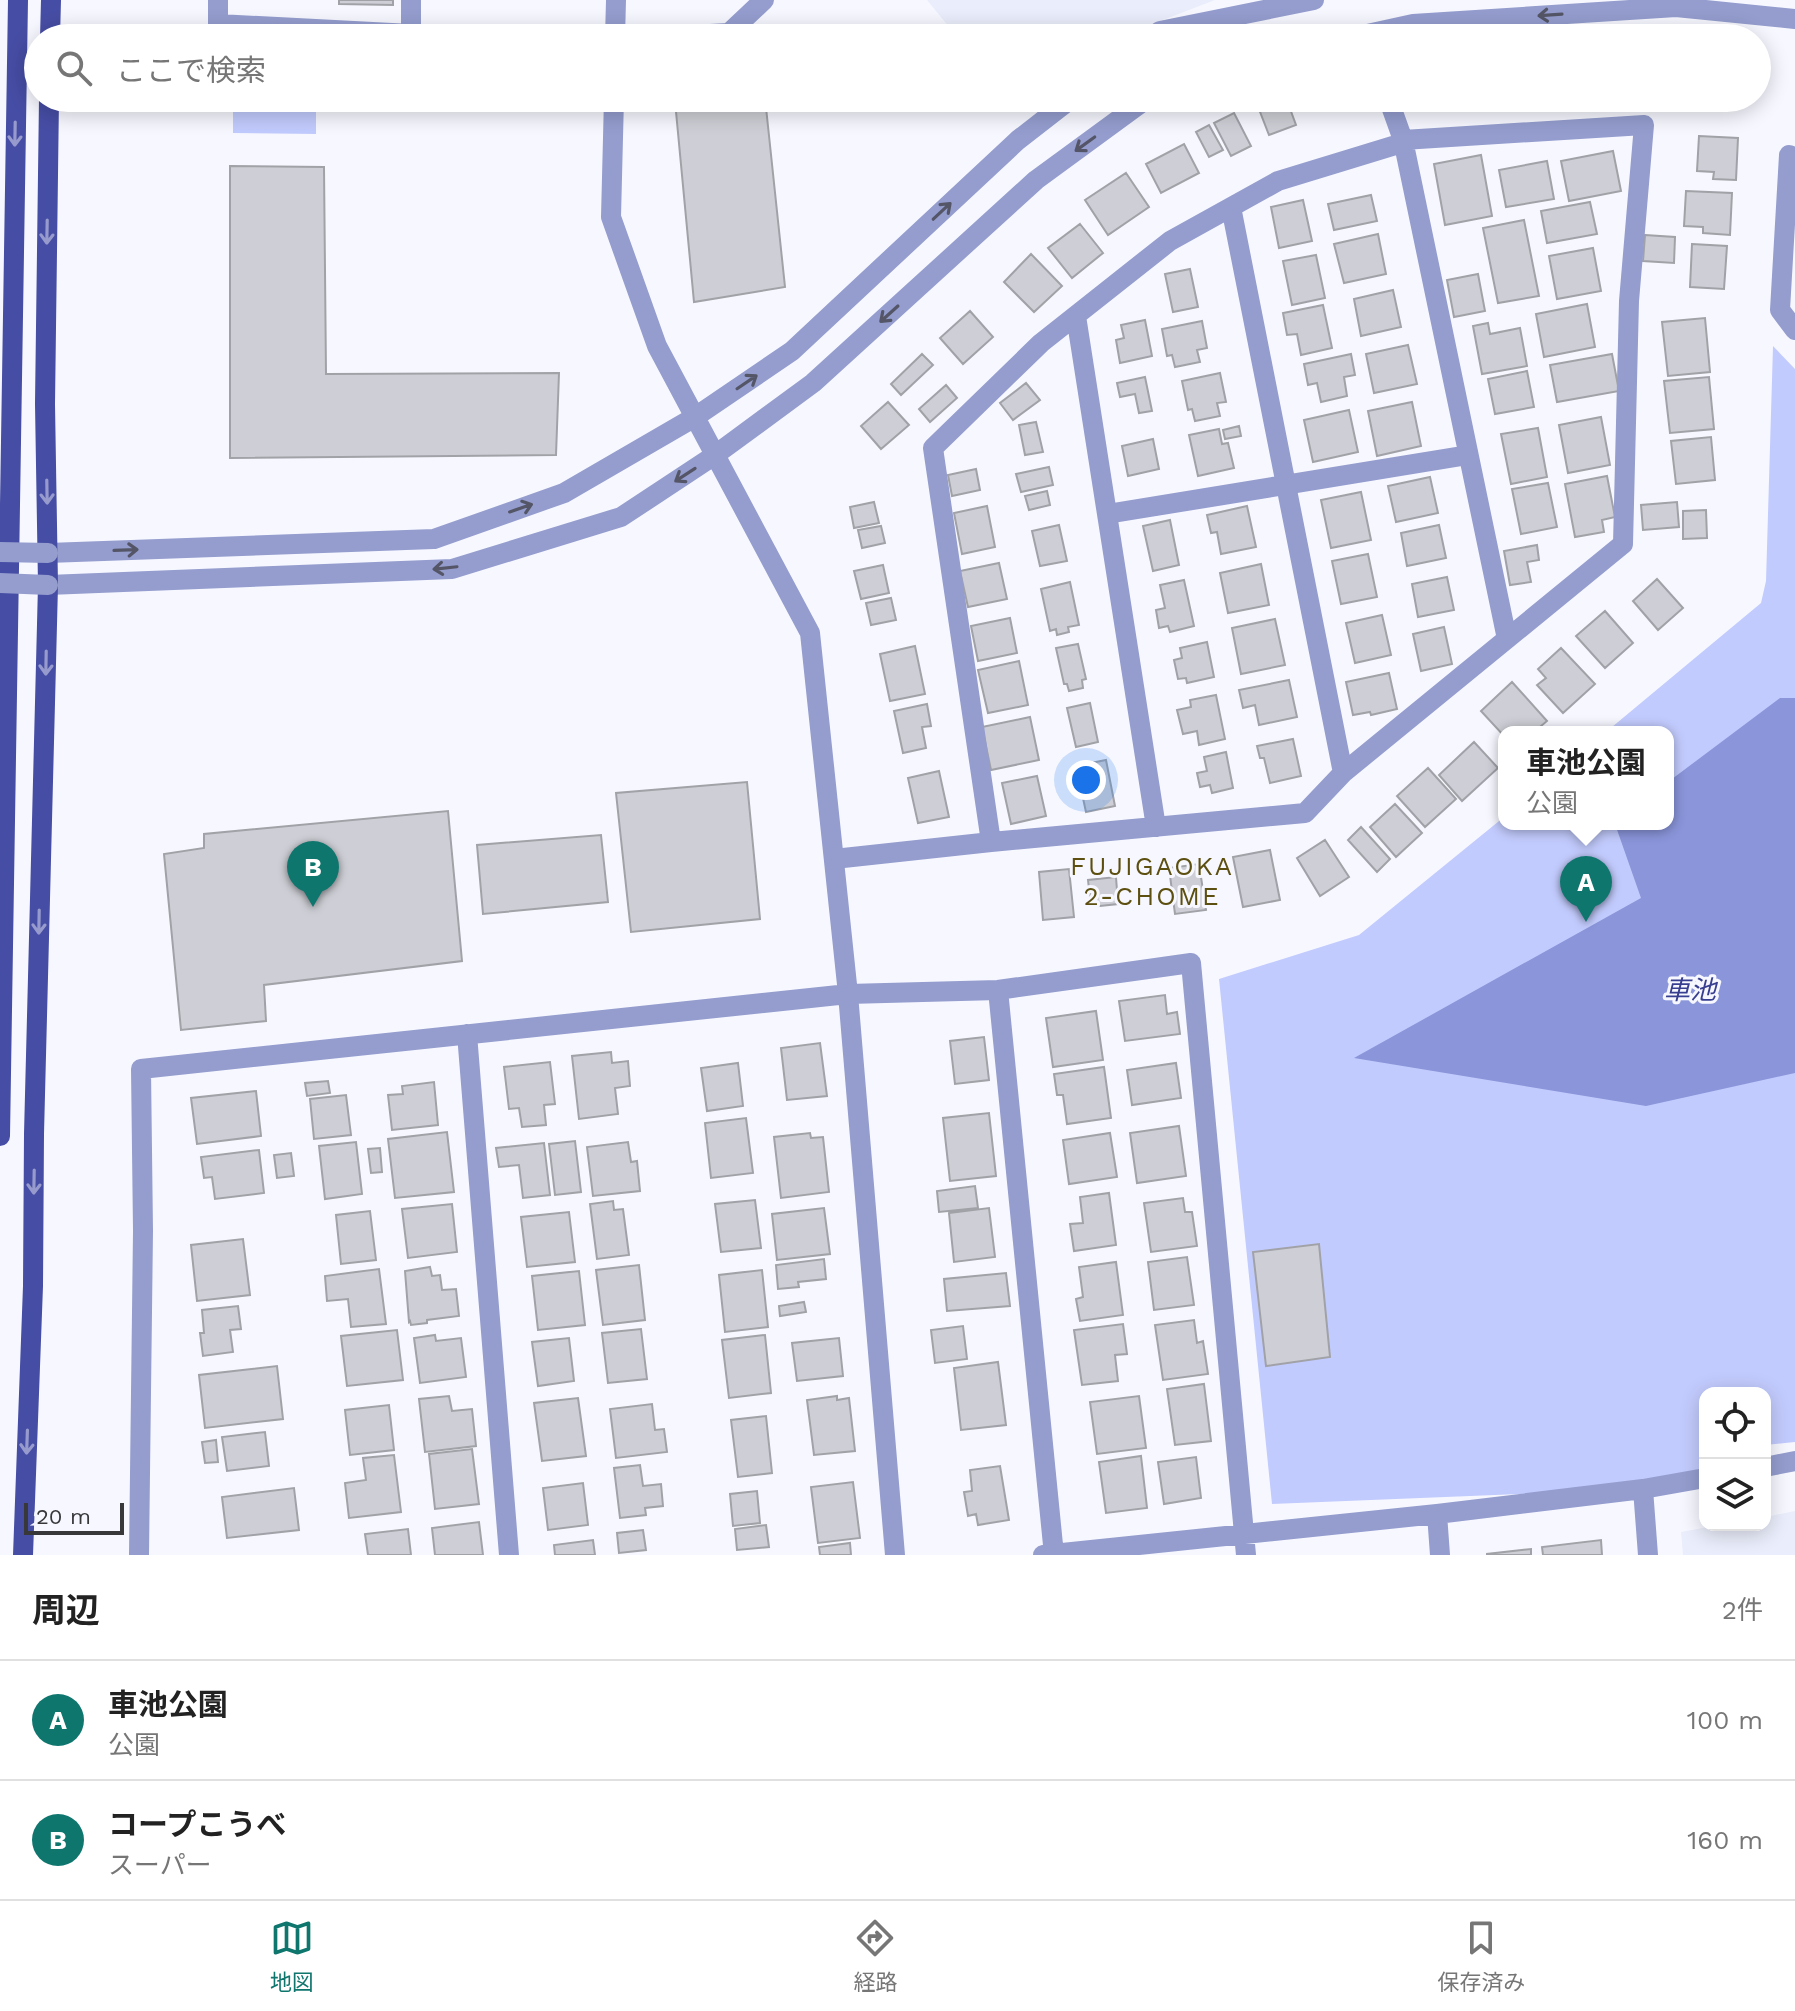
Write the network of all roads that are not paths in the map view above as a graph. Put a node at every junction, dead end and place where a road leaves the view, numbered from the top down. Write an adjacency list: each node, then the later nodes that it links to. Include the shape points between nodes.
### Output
1 (18, 0): 43 (main road, one-way to 43)
2 (51, 0): 9 (main road)
3 (218, 0): 10 (street)
4 (411, 0): 11 (street)
5 (616, 0): 12 (street)
6 (764, 0): 13 (street)
7 (1314, 0): 14 (street)
8 (1795, 19): 15 (street, one-way to 15, via 1676,7)
9 (50, 24)
10 (218, 24)
11 (411, 24)
12 (615, 24)
13 (739, 24)
14 (1195, 24)
15 (1413, 24)
16 (49, 112): 32 (main road, one-way to 32)
17 (614, 112): 26 (street, via 611,217 657,346)
18 (1054, 112): 26 (street, one-way to 18, via 792,351)
19 (1129, 112): 27 (street, one-way to 27, via 1036,180 813,383)
20 (1393, 112): 21 (street)
21 (1403, 140): 23 (street, via 1278,181); 28 (street); 35 (street, via 1644,125 1629,301 1623,544)
22 (1795, 157): 25 (street, via 1789,155 1780,310)
23 (1231, 207): 24 (street, via 1170,241); 29 (street)
24 (1076, 316): 30 (street); 38 (street, via 933,448)
25 (1795, 330)
26 (695, 417): 27 (street); 32 (street, one-way to 26, via 434,539 564,493)
27 (715, 455): 34 (street, one-way to 34, via 621,517 452,569); 39 (street, via 810,633)
28 (1468, 455): 29 (street); 35 (street)
29 (1286, 485): 30 (street); 36 (street)
30 (1107, 514): 37 (street)
31 (0, 552): 32 (street, bridge)
32 (48, 553): 34 (main road)
33 (0, 583): 34 (street, bridge)
34 (48, 585): 51 (main road, one-way to 51)
35 (1507, 639): 36 (street)
36 (1343, 773): 37 (street, via 1305,813)
37 (1156, 827): 38 (street)
38 (991, 842): 39 (street)
39 (834, 859): 41 (street)
40 (998, 990): 41 (street); 49 (street, via 1191,963); 50 (street)
41 (848, 994): 42 (street); 54 (street)
42 (467, 1034): 52 (street, via 141,1069); 53 (street)
43 (0, 1136)
44 (1795, 1461): 45 (street)
45 (1771, 1466)
46 (1699, 1479): 47 (street)
47 (1643, 1489): 48 (street); 57 (street)
48 (1437, 1514): 49 (street); 56 (street)
49 (1244, 1533): 50 (street); 55 (street)
50 (1050, 1554)
51 (23, 1555)
52 (139, 1555)
53 (509, 1555)
54 (895, 1555)
55 (1246, 1555)
56 (1440, 1555)
57 (1648, 1555)

